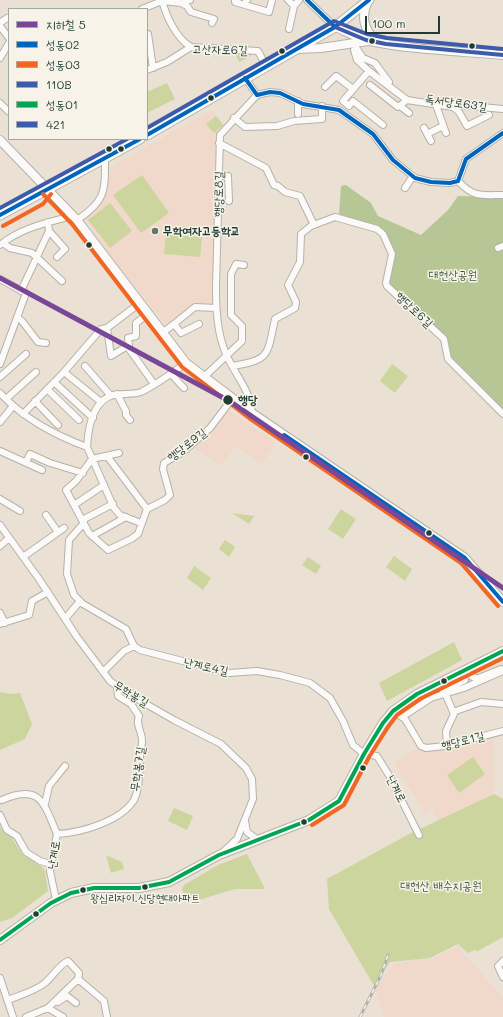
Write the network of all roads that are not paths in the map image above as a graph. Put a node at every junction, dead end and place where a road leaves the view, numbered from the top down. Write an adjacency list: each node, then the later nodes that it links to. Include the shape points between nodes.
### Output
1 (162, 0): 9 (street); 11 (street); 23 (street, via 171,22 184,42)
2 (190, 0): 9 (street)
3 (235, 0): 4 (street, via 269,12)
4 (272, 0)
5 (288, 0): 10 (street)
6 (299, 0): 10 (street)
7 (307, 0): 16 (street)
8 (369, 0): 16 (main road); 21 (main road, via 364,11 365,23 371,37)
9 (181, 3): 14 (street, via 191,12 214,19)
10 (294, 6): 17 (street)
11 (144, 8)
12 (7, 18): 13 (street)
13 (0, 23)
14 (212, 23)
15 (0, 26): 19 (street)
16 (336, 27): 20 (main road); 24 (main road)
17 (289, 29)
18 (148, 34): 28 (street)
19 (8, 37)
20 (368, 40): 21 (main road); 24 (main road, via 321,48)
21 (379, 42): 25 (main road, via 416,48)
22 (8, 45): 26 (street)
23 (191, 47): 27 (street, 고산자로6길, via 258,51); 28 (street, 고산자로6길)
24 (296, 49): 27 (main road)
25 (503, 55)
26 (0, 58)
27 (266, 66): 30 (main road)
28 (150, 69)
29 (369, 71): 33 (street); 35 (street); 41 (street, 독서당로63길, via 357,60 356,50 363,58 375,63 386,80 403,94 442,104)
30 (245, 78): 34 (street); 51 (main road)
31 (370, 85): 40 (street)
32 (325, 87): 33 (street, via 336,76)
33 (353, 89): 47 (street, via 343,101 349,106 353,101)
34 (257, 95): 36 (street, via 280,93); 46 (street, 행당로8길)
35 (407, 100): 38 (street); 40 (street)
36 (298, 101): 39 (street); 44 (street)
37 (0, 103): 42 (street)
38 (436, 105): 45 (street, via 453,107 460,112 467,126); 48 (street)
39 (322, 106): 46 (street, via 322,121 294,121 246,130); 58 (street, via 339,110 373,134 393,160)
40 (400, 106): 43 (street)
41 (503, 109)
42 (8, 111)
43 (409, 113)
44 (298, 114)
45 (489, 115)
46 (234, 118): 55 (street, 행당로8길, via 220,135)
47 (383, 125)
48 (443, 126): 49 (street); 54 (street, via 425,131)
49 (446, 132)
50 (503, 133): 59 (street, via 466,159)
51 (148, 134)
52 (0, 140): 61 (main road)
53 (134, 140): 56 (main road)
54 (431, 141)
55 (219, 143): 57 (street, 행당로8길); 68 (street, via 266,168 274,185 285,192 300,196)
56 (105, 158): 61 (main road); 65 (street, via 101,200 87,214)
57 (219, 176): 63 (street, via 228,176); 78 (street, 행당로8길)
58 (413, 176): 59 (street, via 431,182); 60 (street)
59 (458, 181): 62 (street, via 468,193)
60 (405, 188)
61 (47, 190): 64 (main road); 65 (main road); 66 (main road, via 39,199)
62 (503, 195)
63 (229, 201)
64 (0, 215)
65 (74, 218): 67 (street); 77 (main road)
66 (0, 221)
67 (48, 222): 69 (street); 70 (street, via 20,232)
68 (314, 225): 92 (street, 행당로6길, via 301,234 300,262 288,282 296,302 295,308 275,319 271,345 260,360); 111 (street, 행당로6길, via 336,217 377,229 383,234 392,254 387,286 444,339 448,359)
69 (49, 231): 71 (street); 72 (street, via 65,249)
70 (1, 244): 71 (street, via 32,253)
71 (37, 257): 75 (street); 76 (street)
72 (57, 257)
73 (244, 265): 88 (street, via 236,264 231,274 232,315 242,326 242,341)
74 (0, 280): 76 (street)
75 (62, 281)
76 (21, 291): 80 (street, via 26,293)
77 (140, 304): 79 (main road); 83 (street)
78 (216, 308): 81 (street, via 195,307); 88 (street, 행당로8길)
79 (148, 314): 84 (main road); 86 (street, via 136,323 136,336 128,338)
80 (17, 318): 85 (street, via 38,342); 90 (street)
81 (174, 324): 82 (street, via 181,334); 84 (street)
82 (199, 324)
83 (107, 328): 86 (street, via 111,356); 94 (street, via 101,330)
84 (162, 333): 89 (main road)
85 (46, 343)
86 (127, 346): 99 (street)
87 (26, 354): 96 (street)
88 (226, 355): 92 (street, 행당로8길); 97 (street)
89 (186, 363): 95 (street); 97 (main road)
90 (0, 364)
91 (85, 366): 103 (street)
92 (232, 366): 109 (street, 행당로8길, via 251,400)
93 (36, 372): 104 (street)
94 (64, 372): 98 (street); 107 (street)
95 (171, 374): 99 (street); 100 (street)
96 (0, 377)
97 (204, 377): 105 (main road)
98 (54, 382): 101 (street); 112 (street)
99 (154, 384): 103 (street, via 141,392)
100 (184, 388)
101 (47, 389): 106 (street); 113 (street)
102 (0, 393): 104 (street)
103 (114, 395): 107 (street); 114 (street)
104 (6, 399): 108 (street)
105 (232, 399): 109 (main road); 129 (street, 행당로9길, via 210,428 183,452 164,463 163,469 170,495)
106 (35, 401): 110 (street); 116 (street)
107 (101, 402): 112 (street)
108 (13, 406): 110 (street); 115 (street)
109 (252, 413): 144 (main road, via 465,558)
110 (23, 414): 117 (street, via 46,430)
111 (503, 414)
112 (92, 418): 117 (street)
113 (79, 420)
114 (130, 420)
115 (0, 422)
116 (58, 425)
117 (87, 447): 121 (street)
118 (0, 451): 122 (street)
119 (119, 453): 120 (street)
120 (107, 456): 121 (street); 129 (street)
121 (92, 459): 124 (street); 125 (street)
122 (26, 462): 123 (street); 124 (street, via 30,454 50,463)
123 (42, 470)
124 (83, 472): 128 (street, via 66,490)
125 (104, 485): 127 (street); 128 (street)
126 (0, 499): 130 (street)
127 (112, 504): 132 (street, via 120,515); 133 (street, via 84,519)
128 (74, 505): 133 (street)
129 (147, 509): 134 (street)
130 (20, 511)
131 (46, 515): 137 (street)
132 (126, 517): 134 (street); 138 (street)
133 (84, 523): 138 (street); 143 (street, via 69,540 67,574 74,595)
134 (141, 523): 138 (street, via 138,534 108,550)
135 (0, 525): 139 (street, 무학봉길)
136 (64, 528): 137 (street)
137 (58, 532): 141 (street)
138 (92, 536)
139 (9, 538): 140 (street); 141 (street, 무학봉길)
140 (0, 546)
141 (23, 557): 142 (street, 무학봉길)
142 (48, 592): 146 (street, 무학봉길); 147 (street, via 32,602 28,615)
143 (80, 601): 146 (street); 148 (street, via 126,629)
144 (503, 602)
145 (0, 613): 147 (street)
146 (64, 619): 152 (street, 무학봉길)
147 (2, 624)
148 (134, 646): 152 (street, via 124,651); 162 (street, 난계로4길, via 140,650 229,673 257,671 280,674 310,683 330,698 353,745)
149 (503, 652): 150 (main road)
150 (464, 671): 151 (street, via 476,679 496,670); 155 (street, via 465,680); 157 (main road, via 417,694)
151 (503, 671): 154 (street, via 464,688)
152 (103, 672): 153 (street, 무학봉길)
153 (117, 686): 167 (street, 무학봉길, via 220,744 239,761 252,779 253,788 253,799); 168 (street, 무학봉7길, via 118,696 131,704 139,716 136,722 143,741 134,799 124,810 105,823)
154 (445, 693): 155 (street); 158 (street)
155 (438, 694): 159 (street)
156 (503, 704): 158 (street, via 481,702)
157 (393, 711): 159 (street, 행당로1길); 162 (main road)
158 (453, 712): 161 (street, via 454,717 446,731)
159 (402, 717): 161 (street, 행당로1길, via 421,746)
160 (503, 731): 161 (street, 행당로1길)
161 (447, 746)
162 (364, 754): 169 (street, 난계로, via 377,756); 170 (main road, via 339,801 309,820)
163 (65, 766): 165 (street, via 49,786)
164 (2, 800): 165 (street, via 18,793 31,794)
165 (44, 804): 168 (street)
166 (0, 815): 172 (street, via 7,830 17,836 26,852 40,861)
167 (245, 820): 170 (street, via 247,832); 171 (street, 무학봉길, via 237,839)
168 (57, 834): 172 (street, 난계로)
169 (419, 835)
170 (258, 840): 171 (main road)
171 (221, 855): 173 (main road, via 169,882 139,888 94,888 71,893)
172 (51, 864): 173 (street, 난계로, via 50,872)
173 (56, 900): 174 (main road)
174 (0, 940)
175 (503, 961): 176 (street, via 498,966)
176 (503, 977)
177 (0, 978): 179 (street)
178 (78, 979): 179 (street, via 79,973 68,961 64,962 57,973 44,984); 181 (street); 186 (street, via 104,1001)
179 (8, 1000): 184 (street)
180 (76, 1003): 181 (street, via 67,996)
181 (49, 1008): 182 (street); 183 (street)
182 (35, 1016): 185 (street)
183 (61, 1016)
184 (13, 1017)
185 (26, 1017)
186 (107, 1017)

